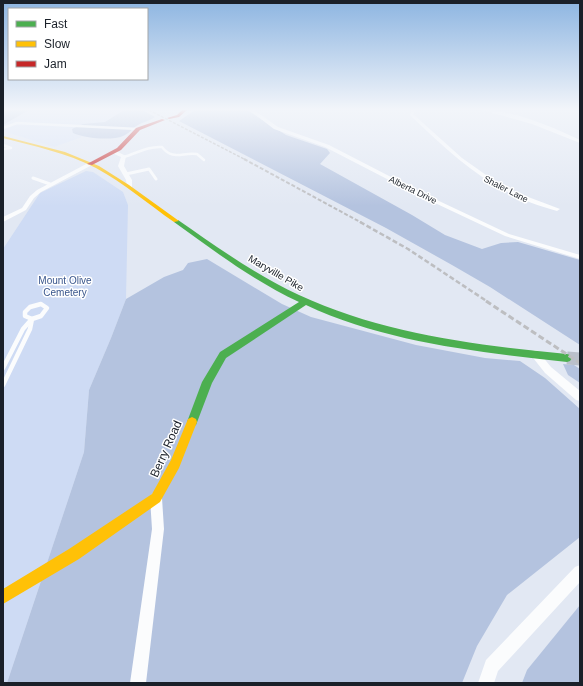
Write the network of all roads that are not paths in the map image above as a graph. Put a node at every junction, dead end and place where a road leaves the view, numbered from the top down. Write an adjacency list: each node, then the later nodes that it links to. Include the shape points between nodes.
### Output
1 (21, 142): 10 (main road, Maryville Pike)
2 (126, 142): 7 (main road)
3 (315, 142): 18 (street, Alberta Drive, via 507,235)
4 (441, 142): 16 (street, Shaler Lane, via 488,181 525,200)
5 (3, 145): 6 (lane, via 11,148)
6 (3, 149)
7 (114, 152): 8 (street); 10 (main road)
8 (124, 157): 9 (lane, via 158,146 168,154 195,153); 11 (street, via 121,166)
9 (204, 160)
10 (90, 164): 14 (street); 15 (main road, Maryville Pike)
11 (126, 174): 13 (lane, via 149,169); 15 (street)
12 (33, 178): 14 (lane)
13 (156, 179)
14 (50, 184): 17 (street, via 32,197 24,209)
15 (130, 188): 19 (main road, Maryville Pike, via 250,272)
16 (557, 209)
17 (3, 220)
18 (580, 257)
19 (305, 302): 21 (main road, Maryville Pike, via 406,334 463,345); 26 (main road, Berry Road, via 223,355 207,382 175,464)
20 (32, 319): 20 (lane, via 43,315 47,310 46,306 37,304 27,310 25,316); 23 (lane, via 23,329); 24 (lane)
21 (535, 354): 22 (main road, Maryville Pike); 25 (street, via 548,370)
22 (567, 358)
23 (3, 368)
24 (3, 385)
25 (580, 396)
26 (156, 498): 28 (main road, Berry Road, via 74,554); 29 (street, via 158,529)
27 (580, 572): 30 (street, via 492,666)
28 (3, 597)
29 (138, 683)
30 (486, 683)

